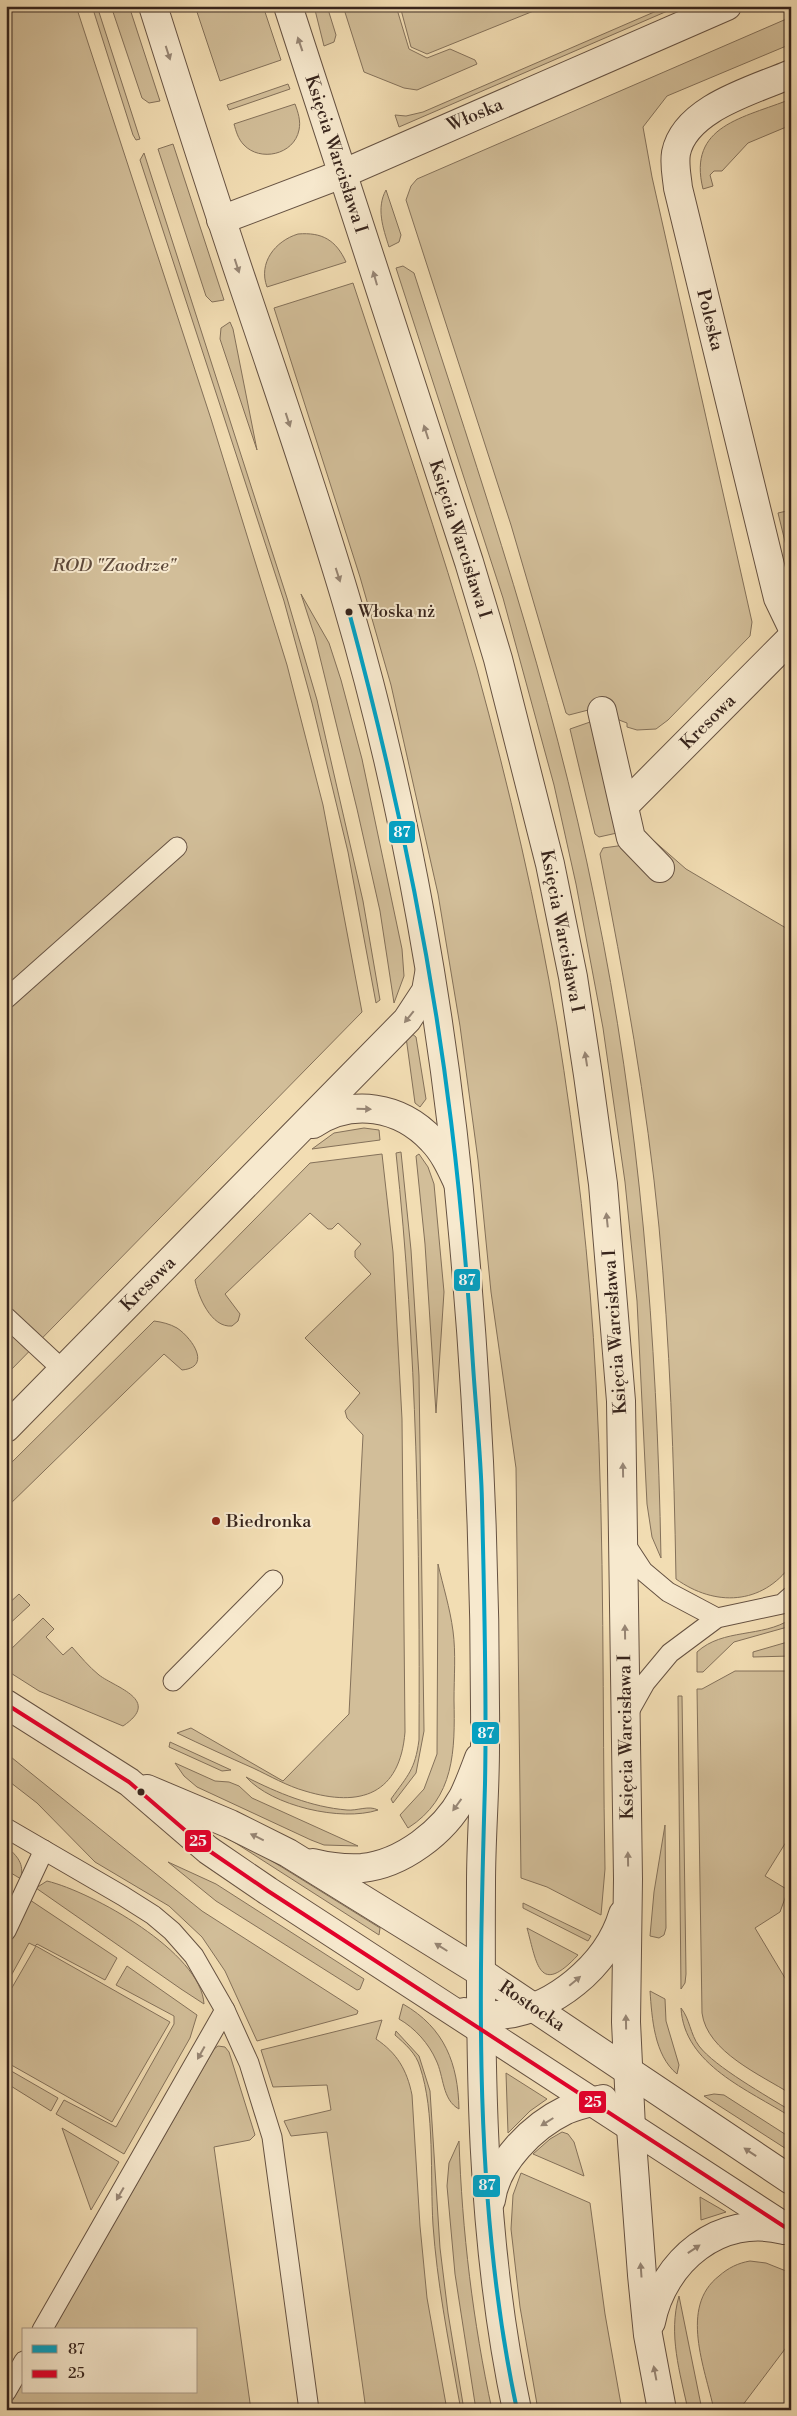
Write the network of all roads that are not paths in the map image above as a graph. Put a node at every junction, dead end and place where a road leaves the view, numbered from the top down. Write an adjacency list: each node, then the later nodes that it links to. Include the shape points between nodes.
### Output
1 (153, 6): 6 (street, one-way to 6)
2 (288, 6): 5 (street, Księcia Warcisława I, one-way to 2)
3 (727, 6): 5 (street, Włoska)
4 (791, 74): 7 (street, Poleska, via 724,102 701,117 676,152 676,167 680,198 778,598)
5 (342, 174): 6 (street, Włoska); 20 (street, Księcia Warcisława I, one-way to 5, via 621,1401 603,1184 573,977 550,864 469,562)
6 (221, 220): 13 (street, one-way to 13, via 347,604 377,714)
7 (791, 624)
8 (791, 638): 10 (street, Kresowa)
9 (602, 711): 10 (street)
10 (624, 806): 12 (street, via 631,838)
11 (177, 847): 14 (lane)
12 (660, 868)
13 (429, 974): 15 (street, Kresowa, one-way to 15, via 426,991 407,1020); 16 (street)
14 (6, 999)
15 (289, 1141): 16 (street, Kresowa, one-way to 16, via 342,1109 366,1108 386,1112 409,1122 432,1140 446,1158); 18 (street, Kresowa)
16 (458, 1183): 27 (street, via 482,1496)
17 (6, 1317): 18 (lane)
18 (63, 1370): 19 (street, Kresowa)
19 (6, 1428)
20 (624, 1542): 23 (lane, via 643,1572); 26 (street, Księcia Warcisława I, one-way to 20)
21 (273, 1580): 24 (lane)
22 (791, 1596): 23 (lane, via 782,1604)
23 (717, 1618): 26 (lane, via 670,1653 644,1683)
24 (173, 1681)
25 (6, 1704): 28 (street, Rostocka)
26 (626, 1716): 32 (street, Księcia Warcisława I, one-way to 26)
27 (485, 1745): 31 (street, one-way to 31, via 463,1797 430,1836 411,1850 364,1868 338,1868); 34 (street, via 480,1878)
28 (129, 1782): 31 (street, Rostocka, one-way to 28, via 230,1824); 37 (street, Rostocka, via 208,1850 443,2005)
29 (6, 1828): 30 (lane)
30 (44, 1850): 33 (lane); 36 (lane, via 130,1901 172,1931 194,1956)
31 (300, 1860): 34 (street, Rostocka, one-way to 31)
32 (628, 1892): 35 (street, Księcia Warcisława I, one-way to 32, via 569,1986 602,1956 616,1934); 38 (street, Księcia Warcisława I, one-way to 32, via 626,2022)
33 (6, 1931)
34 (482, 1972): 35 (street, Rostocka); 37 (street)
35 (533, 2007): 37 (street, Księcia Warcisława I); 38 (street, Rostocka)
36 (225, 2010): 44 (lane, one-way to 44); 48 (lane, via 249,2064 272,2137)
37 (482, 2022): 39 (street, Rostocka); 42 (street)
38 (629, 2082): 39 (street); 40 (street, Księcia Warcisława I); 41 (street, Rostocka, one-way to 38, via 689,2111)
39 (591, 2102): 40 (street, Rostocka); 42 (street, one-way to 42, via 565,2111 539,2127 512,2155 492,2194)
40 (631, 2128): 43 (street, Rostocka); 45 (street, Księcia Warcisława I, one-way to 40)
41 (791, 2180)
42 (489, 2222): 49 (street, via 496,2291)
43 (791, 2232): 45 (street, Rostocka, one-way to 43, via 657,2297 668,2277 690,2251 725,2232 743,2227 764,2226)
44 (43, 2328)
45 (648, 2336): 50 (street, Księcia Warcisława I, one-way to 45)
46 (22, 2365): 47 (lane)
47 (6, 2392)
48 (309, 2410)
49 (516, 2410)
50 (662, 2410)

